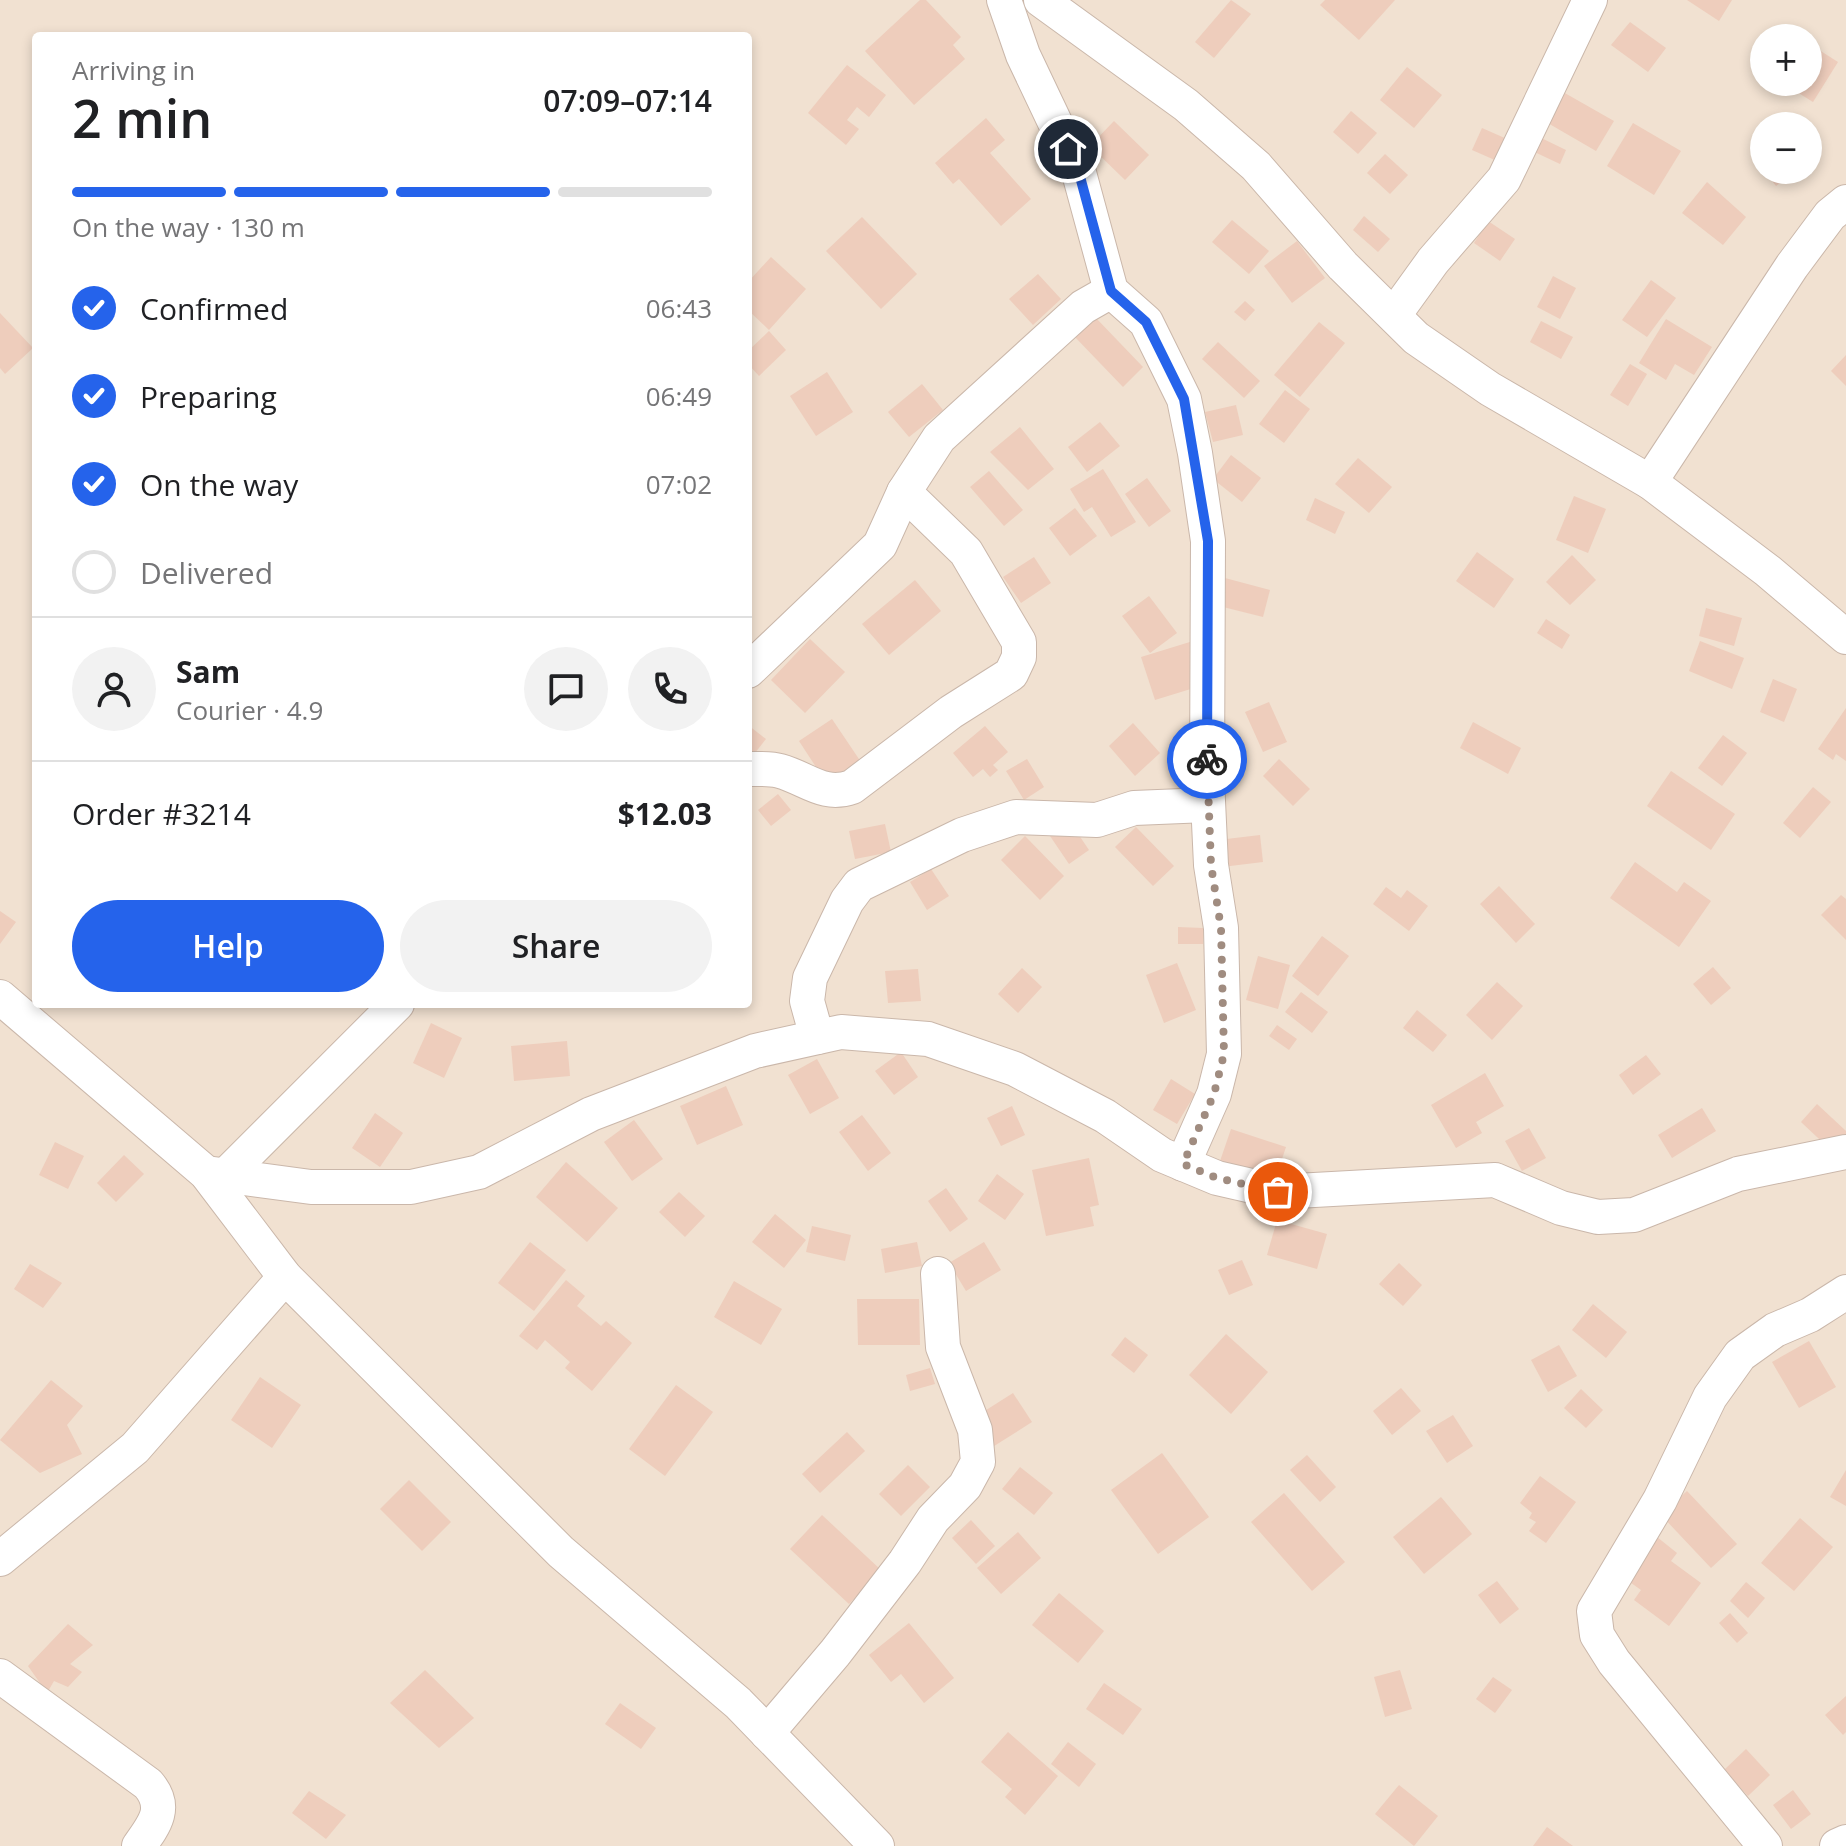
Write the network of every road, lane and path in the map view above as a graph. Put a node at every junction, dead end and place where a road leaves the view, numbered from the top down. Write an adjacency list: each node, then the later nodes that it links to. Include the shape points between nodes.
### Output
1 (1004, 0): 5 (street, via 1023,55 1079,173)
2 (1041, 0): 6 (street, via 1186,105 1256,166 1343,266)
3 (1590, 0): 6 (street, via 1504,179)
4 (1846, 202): 7 (street, via 1792,266)
5 (1111, 291): 8 (street, via 1083,307 939,438); 12 (street, via 1146,322 1184,399 1195,453 1208,541)
6 (1394, 315): 7 (street, via 1416,338 1490,389)
7 (1650, 482): 9 (street)
8 (904, 492): 10 (street, via 880,545); 11 (street, via 966,552 1019,642 1011,674 837,793 777,769)
9 (1846, 637)
10 (752, 667)
11 (752, 769)
12 (1207, 805): 15 (street, via 1134,808 1097,820 1016,817 962,835 859,885 810,978 807,1001); 17 (street, via 1221,928 1224,1054 1214,1094)
13 (0, 997): 18 (street)
14 (393, 1008): 18 (street)
15 (817, 1037): 17 (street, via 841,1032 914,1038 1015,1069); 18 (street, via 755,1051 591,1114 479,1172 411,1187 311,1187)
16 (1846, 1152): 17 (street, via 1738,1174 1634,1215 1598,1217 1547,1203 1495,1180 1278,1192)
17 (1183, 1164)
18 (217, 1174): 20 (street)
19 (938, 1274): 24 (street, via 943,1347 975,1430 978,1462 835,1653)
20 (285, 1277): 22 (street, via 135,1448); 24 (street, via 561,1552)
21 (1846, 1292): 28 (street, via 1740,1355 1710,1397 1660,1500 1594,1611 1597,1635 1614,1662)
22 (0, 1559)
23 (0, 1676): 26 (street, via 158,1796 160,1810)
24 (767, 1733): 27 (street)
25 (1846, 1842): 29 (street)
26 (139, 1846)
27 (877, 1846)
28 (1765, 1846)
29 (1837, 1846)

